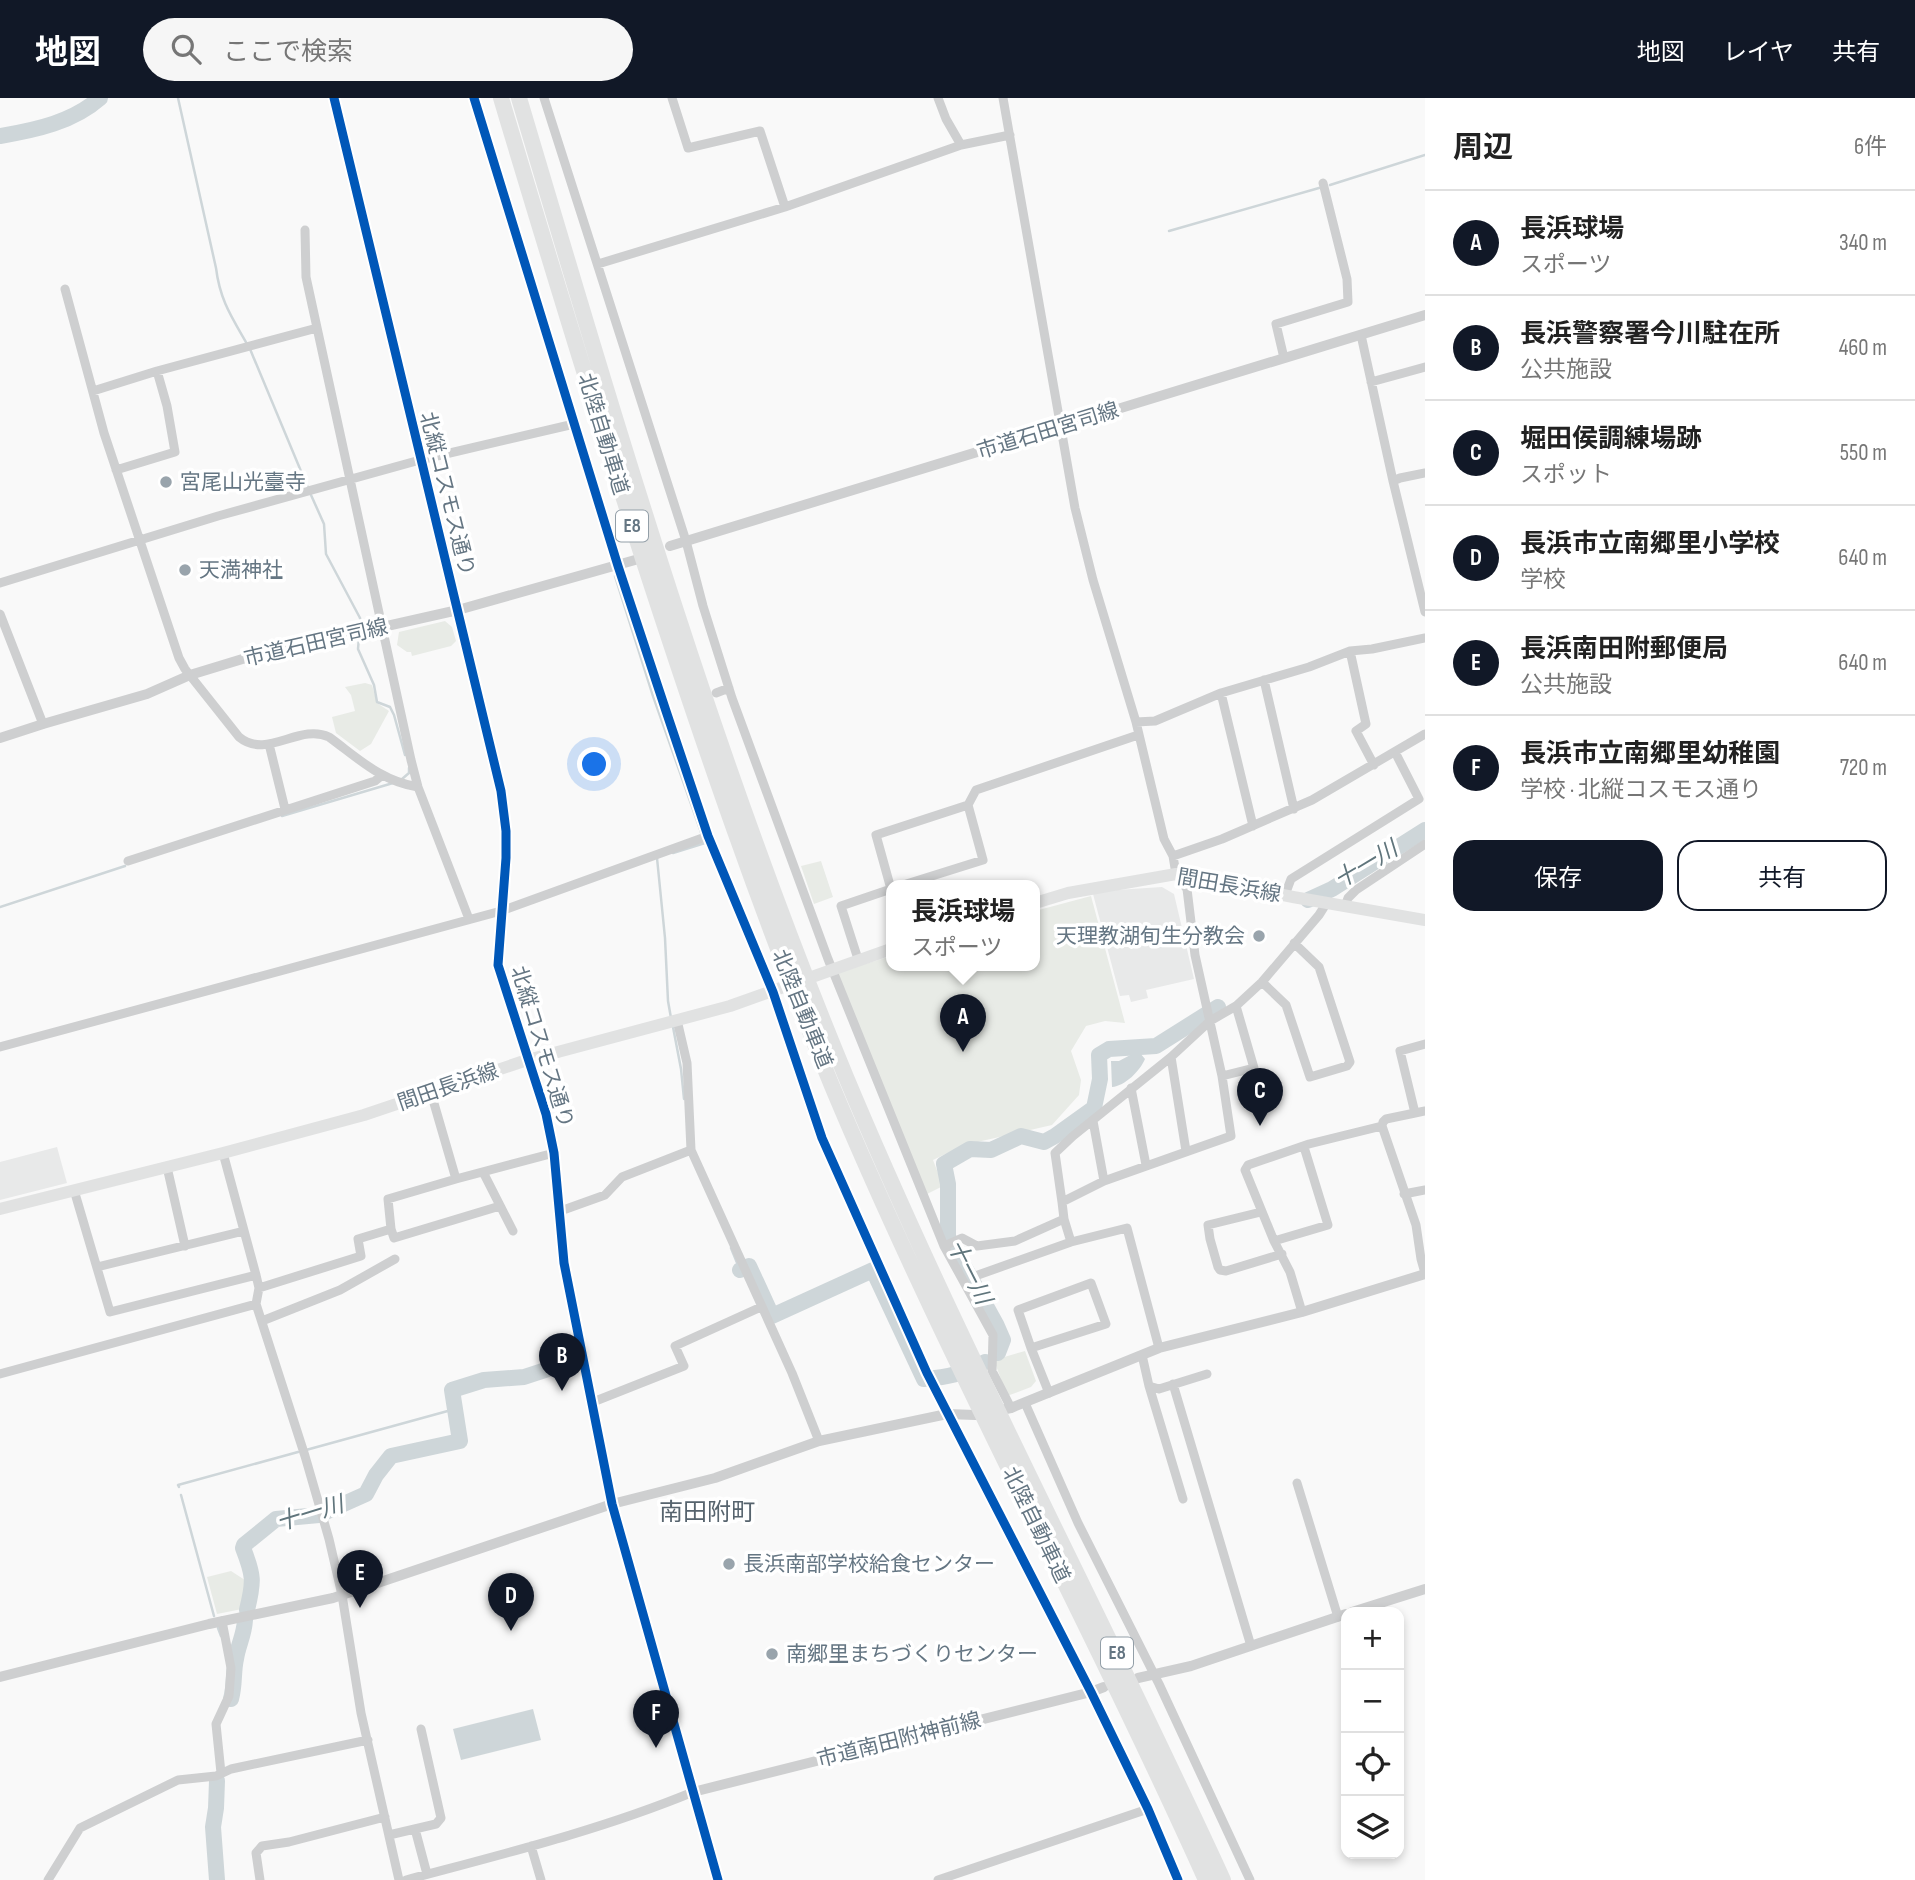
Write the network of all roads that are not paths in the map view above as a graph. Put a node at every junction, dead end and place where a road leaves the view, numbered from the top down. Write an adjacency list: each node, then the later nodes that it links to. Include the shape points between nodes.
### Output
1 (334, 98): 26 (street, 北縦コスモス通り)
2 (474, 98): 24 (street)
3 (501, 98): 81 (highway, 北陸自動車道 / E8, via 724,803)
4 (519, 98): 81 (highway, 北陸自動車道 / E8, via 626,453)
5 (544, 98): 14 (street)
6 (673, 98): 12 (street, via 688,148 760,131)
7 (938, 98): 10 (street)
8 (1003, 98): 9 (street)
9 (1010, 135): 10 (street); 25 (street)
10 (961, 145): 12 (street)
11 (1323, 183): 19 (street, via 1347,279 1348,302 1276,324)
12 (785, 207): 14 (street)
13 (305, 230): 17 (street, via 306,277)
14 (598, 264): 32 (street)
15 (65, 289): 23 (street)
16 (1425, 315): 18 (street, 市道石田宮司線)
17 (317, 328): 21 (street); 29 (street)
18 (1361, 335): 19 (street, 市道石田宮司線); 22 (street)
19 (1284, 358): 25 (street, 市道石田宮司線)
20 (1425, 367): 22 (street)
21 (157, 371): 23 (street); 27 (street, via 175,452)
22 (1371, 382): 30 (street)
23 (93, 391): 27 (street)
24 (574, 424): 26 (street); 35 (street)
25 (1060, 427): 32 (street, 市道石田宮司線); 50 (street, via 1093,580)
26 (420, 460): 29 (street); 37 (street, 北縦コスモス通り)
27 (116, 470): 31 (street)
28 (1425, 474): 30 (street)
29 (351, 480): 31 (street); 40 (street)
30 (1393, 481): 38 (street)
31 (141, 540): 36 (street); 43 (street, via 179,658)
32 (686, 541): 33 (street, 市道石田宮司線); 45 (street)
33 (670, 546)
34 (635, 560): 35 (street, 市道石田宮司線)
35 (618, 566): 37 (street, 市道石田宮司線); 49 (street)
36 (0, 583)
37 (458, 610): 40 (street, 市道石田宮司線); 77 (street, 北縦コスモス通り, via 504,810)
38 (1425, 612)
39 (0, 614): 51 (street)
40 (382, 627): 43 (street, 市道石田宮司線); 59 (street)
41 (1425, 638): 42 (street)
42 (1350, 651): 44 (street); 57 (street, via 1366,724 1356,731)
43 (190, 675): 51 (street, 市道石田宮司線, via 146,694); 55 (street, via 239,737 253,745)
44 (1264, 680): 47 (street); 62 (street)
45 (729, 688): 46 (street); 84 (street)
46 (716, 693)
47 (1221, 693): 50 (street, via 1155,721); 64 (street)
48 (677, 707): 49 (street)
49 (666, 711): 65 (street)
50 (1136, 722): 53 (street)
51 (43, 724): 54 (street, 市道石田宮司線)
52 (1425, 734): 56 (street)
53 (1138, 735): 61 (street, via 976,790); 67 (street, via 1164,839)
54 (0, 738)
55 (269, 744): 58 (street, via 307,733 321,734); 63 (street)
56 (1395, 752): 57 (street); 60 (street)
57 (1374, 765): 62 (street)
58 (381, 776): 59 (street); 63 (street)
59 (418, 787): 78 (street)
60 (1422, 800): 73 (street, via 1292,879)
61 (968, 805): 70 (street, via 876,835); 71 (street, via 983,860)
62 (1294, 808): 64 (street)
63 (285, 809): 68 (street)
64 (1253, 826): 67 (street)
65 (708, 836): 77 (street); 86 (street)
66 (1425, 844): 76 (street, via 1356,890)
67 (1173, 856): 69 (street)
68 (128, 861)
69 (1177, 874): 73 (main road, 間田長浜線); 74 (main road, 間田長浜線, via 1068,892); 89 (street, via 1187,889)
70 (888, 880)
71 (919, 880)
72 (886, 891): 83 (street, via 841,906)
73 (1289, 896): 75 (main road, 間田長浜線)
74 (1040, 901)
75 (1326, 905): 76 (main road, 間田長浜線); 80 (street)
76 (1345, 906): 79 (main road, 間田長浜線)
77 (501, 911): 78 (street); 93 (street, 北縦コスモス通り, via 498,965)
78 (469, 919): 91 (street)
79 (1425, 920)
80 (1294, 943): 85 (street); 85 (street, via 1319,967 1350,1062 1347,1066 1310,1077 1286,1005)
81 (785, 946): 150 (highway, 北陸自動車道 / E8)
82 (886, 951): 83 (main road, 間田長浜線)
83 (858, 959): 84 (main road, 間田長浜線)
84 (832, 969): 86 (main road, 間田長浜線); 125 (street)
85 (1262, 982): 87 (street)
86 (773, 992): 88 (main road, 間田長浜線); 149 (street, via 822,1138)
87 (1236, 1006): 89 (street); 94 (street, via 1254,1068)
88 (677, 1020): 93 (main road, 間田長浜線); 102 (street, via 687,1063)
89 (1210, 1021): 92 (street); 94 (street)
90 (1425, 1044): 98 (street, via 1400,1051)
91 (0, 1047)
92 (1171, 1057): 95 (street); 103 (street)
93 (528, 1060): 96 (main road, 間田長浜線); 105 (street, 北縦コスモス通り)
94 (1222, 1076): 103 (street, via 1231,1136)
95 (1131, 1088): 99 (street); 106 (street)
96 (431, 1093): 104 (main road, 間田長浜線); 109 (street)
97 (1425, 1111): 98 (street)
98 (1415, 1113): 100 (street, via 1386,1119)
99 (1093, 1121): 110 (street); 114 (street, via 1055,1153)
100 (1382, 1126): 101 (street); 113 (street)
101 (1304, 1147): 118 (street, via 1247,1167); 123 (street, via 1328,1225)
102 (691, 1150): 117 (street, via 622,1177 605,1195); 135 (street)
103 (1186, 1151): 106 (street)
104 (223, 1153): 107 (main road, 間田長浜線); 121 (street)
105 (554, 1153): 108 (street); 117 (street, 北縦コスモス通り)
106 (1146, 1166): 110 (street)
107 (167, 1167): 112 (main road, 間田長浜線); 126 (street)
108 (483, 1172): 109 (street); 115 (street)
109 (456, 1179): 120 (street, via 388,1199)
110 (1104, 1181): 114 (street)
111 (1425, 1190): 113 (street)
112 (74, 1191): 116 (main road, 間田長浜線); 129 (street)
113 (1404, 1194): 130 (street, via 1416,1225)
114 (1062, 1202): 119 (street)
115 (500, 1206): 120 (street, via 394,1238); 122 (street)
116 (0, 1209)
117 (560, 1209): 146 (street, 北縦コスモス通り, via 564,1262)
118 (1261, 1212): 123 (street); 127 (street, via 1208,1225 1218,1267 1226,1271)
119 (1064, 1219): 124 (street); 125 (street, via 1015,1241 977,1246 962,1238)
120 (391, 1229): 133 (street, via 358,1240 361,1256)
121 (244, 1231): 126 (street); 131 (street)
122 (513, 1231)
123 (1274, 1241): 127 (street)
124 (1071, 1242): 132 (street); 139 (street, via 1127,1228)
125 (945, 1245): 148 (street, via 993,1335 992,1371)
126 (185, 1246): 129 (street)
127 (1282, 1254): 136 (street)
128 (395, 1259): 137 (street, via 340,1290)
129 (97, 1267): 131 (street, via 110,1312)
130 (1425, 1274): 136 (street)
131 (256, 1275): 133 (street)
132 (978, 1275)
133 (259, 1288): 134 (street)
134 (256, 1304): 137 (street); 141 (street)
135 (761, 1307): 146 (street, via 675,1346 684,1366); 151 (street)
136 (1302, 1312): 139 (street)
137 (262, 1321): 156 (street)
138 (1031, 1348): 138 (street, via 1018,1310 1091,1283 1106,1324); 145 (street)
139 (1159, 1348): 140 (street)
140 (1142, 1355): 144 (street); 145 (street)
141 (0, 1374)
142 (1207, 1374): 143 (street)
143 (1173, 1384): 144 (street, via 1159,1389); 161 (street)
144 (1149, 1386): 153 (street)
145 (1049, 1393): 147 (street)
146 (593, 1402): 154 (street, 北縦コスモス通り)
147 (1025, 1403): 148 (street); 162 (street, via 1078,1523)
148 (1011, 1408): 149 (street, via 975,1415)
149 (947, 1414): 151 (street); 166 (street)
150 (999, 1431): 185 (highway, 北陸自動車道 / E8); 186 (highway, 北陸自動車道 / E8, via 1115,1650)
151 (819, 1441): 154 (street, via 715,1478)
152 (1297, 1483): 158 (street)
153 (1183, 1499)
154 (612, 1504): 156 (street); 170 (street, 北縦コスモス通り)
155 (1425, 1589): 157 (street)
156 (342, 1595): 160 (street); 168 (street)
157 (1368, 1607)
158 (1341, 1613)
159 (1341, 1616): 161 (street)
160 (222, 1621): 163 (street); 169 (street, via 231,1668 229,1696 216,1724)
161 (1251, 1646): 162 (street)
162 (1154, 1674): 164 (street); 187 (street)
163 (0, 1677)
164 (1138, 1678)
165 (1104, 1687): 166 (street, 市道南田附神前線)
166 (1091, 1692): 170 (street, 市道南田附神前線); 171 (street)
167 (421, 1729): 173 (street, via 441,1818 436,1824)
168 (368, 1740): 169 (street); 172 (street)
169 (221, 1773): 177 (street, via 178,1780 80,1828)
170 (694, 1792): 175 (street); 182 (street, 北縦コスモス通り)
171 (1148, 1809): 183 (street); 184 (street)
172 (386, 1817): 174 (street); 178 (street, via 262,1846 256,1853)
173 (415, 1829): 174 (street); 176 (street)
174 (390, 1835): 179 (street)
175 (531, 1846): 176 (street); 181 (street)
176 (423, 1877): 180 (street)
177 (48, 1880)
178 (260, 1880)
179 (399, 1880)
180 (406, 1880)
181 (541, 1880)
182 (718, 1880)
183 (938, 1880)
184 (1178, 1880)
185 (1206, 1880)
186 (1223, 1880)
187 (1250, 1880)

